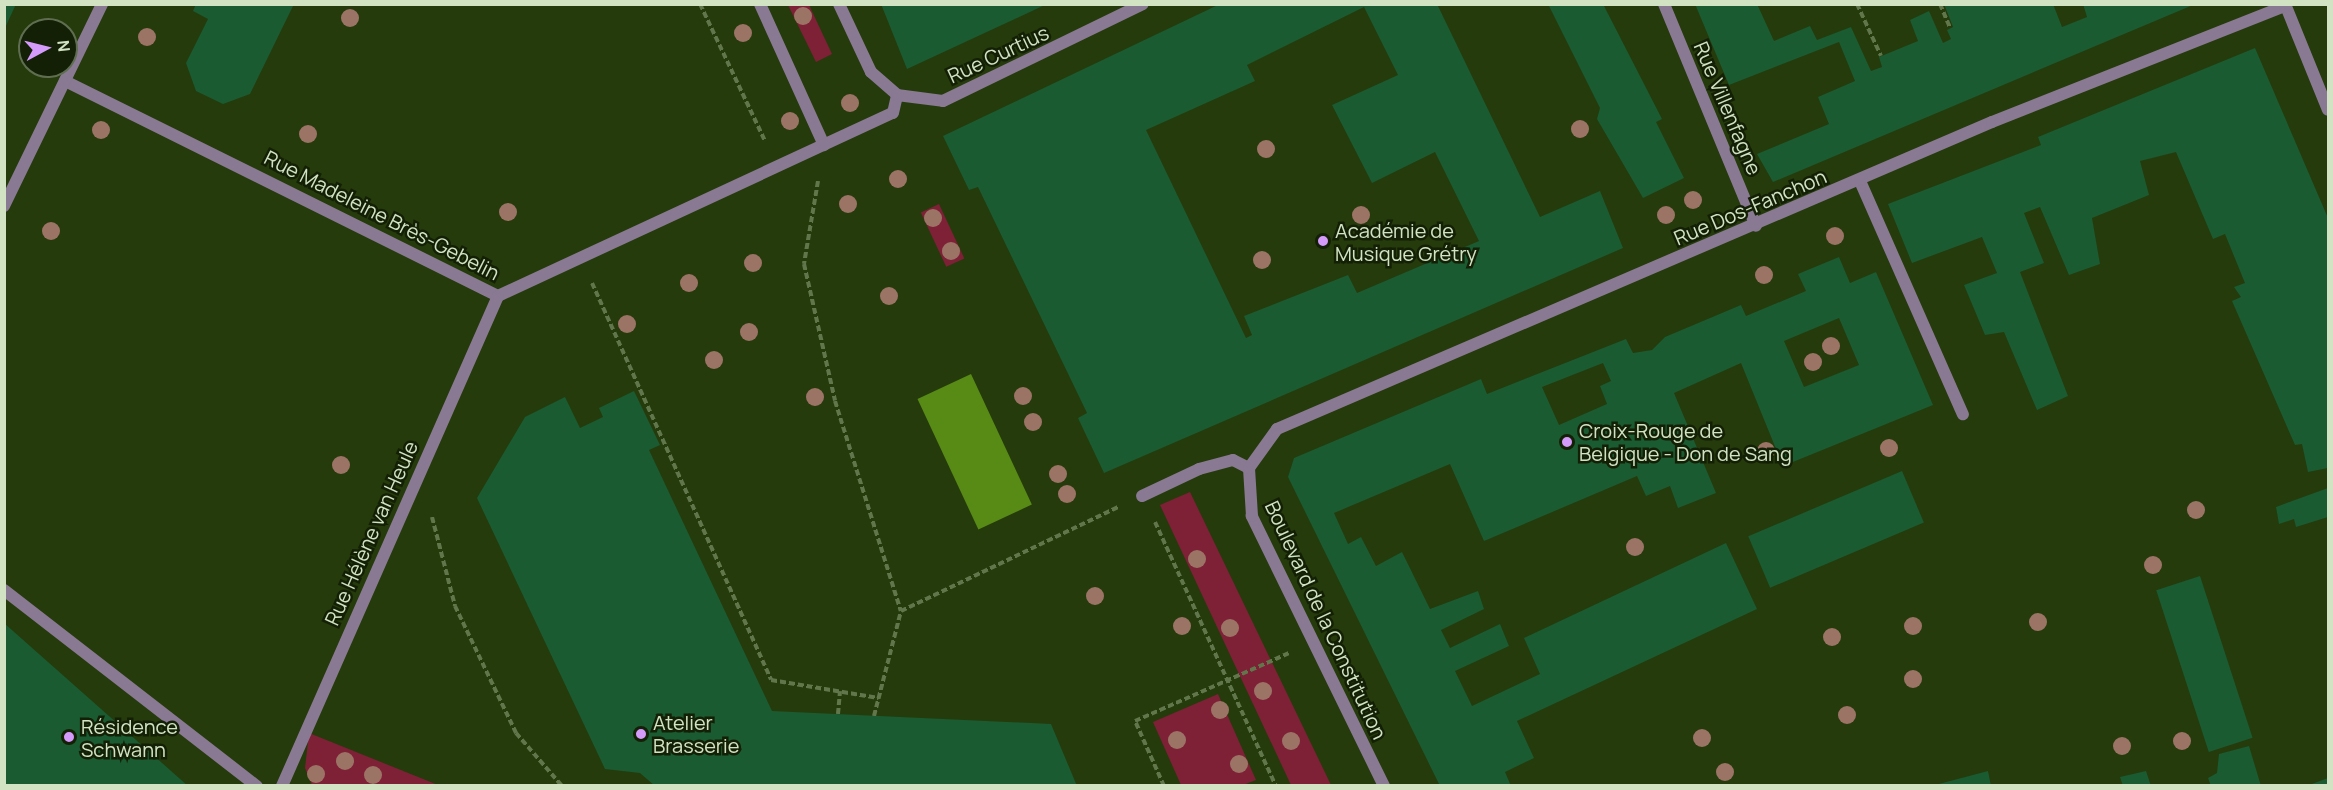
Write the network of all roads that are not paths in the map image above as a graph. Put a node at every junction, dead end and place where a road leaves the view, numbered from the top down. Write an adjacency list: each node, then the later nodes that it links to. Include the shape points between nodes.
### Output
1 (102, 4): 7 (street)
2 (760, 4): 10 (street)
3 (838, 4): 8 (street, via 870,72)
4 (1143, 4): 8 (street, Rue Curtius, via 943,101)
5 (1664, 4): 13 (street, Rue Villenfagne)
6 (2285, 5): 9 (street); 11 (street, Rue Dos-Fanchon)
7 (65, 81): 12 (street); 14 (street, Rue Madeleine Brès-Gebelin)
8 (897, 94): 10 (street, Rue Madeleine Brès-Gebelin, via 893,113)
9 (2328, 110)
10 (824, 145): 14 (street, Rue Madeleine Brès-Gebelin)
11 (1860, 181): 13 (street, Rue Dos-Fanchon); 15 (street)
12 (4, 206)
13 (1756, 226): 16 (street, Rue Dos-Fanchon, via 1277,429)
14 (498, 296): 20 (street, Rue Hélène van Heule)
15 (1964, 414)
16 (1249, 468): 17 (street, via 1233,460 1198,469); 21 (street, Boulevard de la Constitution, via 1251,516)
17 (1142, 496)
18 (4, 590): 19 (street)
19 (257, 786)
20 (282, 786)
21 (1384, 786)

